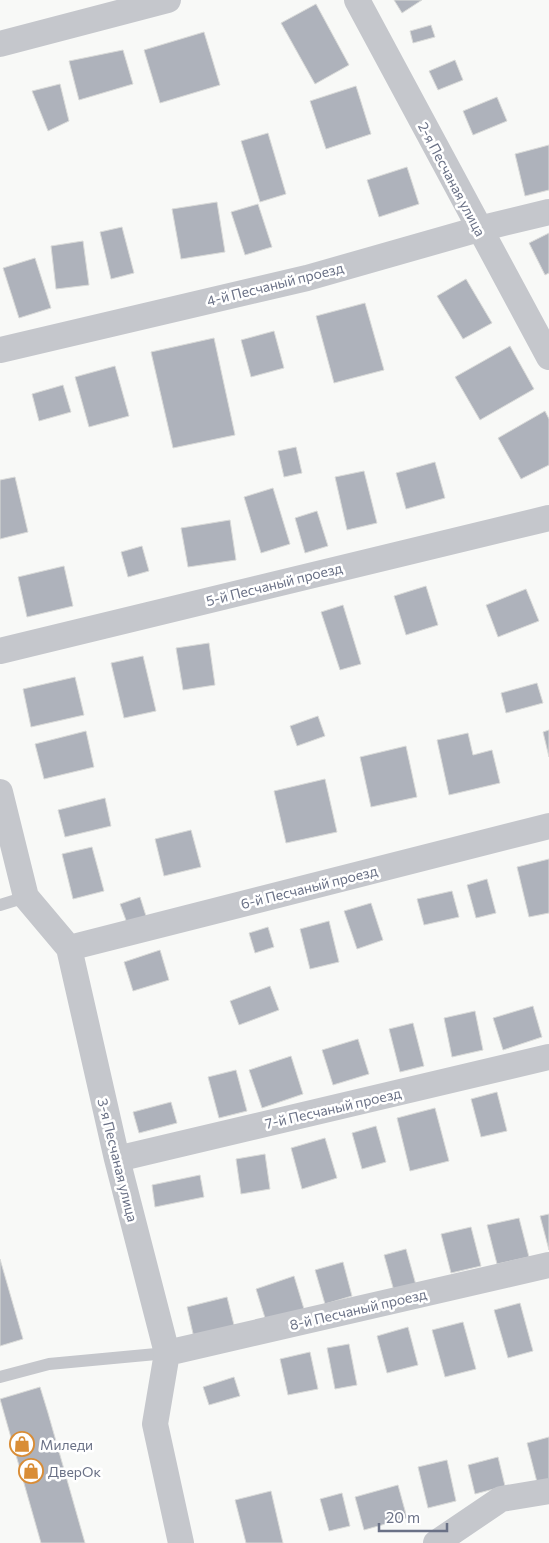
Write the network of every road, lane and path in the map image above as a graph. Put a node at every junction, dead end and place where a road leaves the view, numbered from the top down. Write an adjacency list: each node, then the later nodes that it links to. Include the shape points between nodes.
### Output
1 (168, 0): 3 (street)
2 (357, 0): 5 (street, 2-я Песчаная улица)
3 (0, 44)
4 (549, 212): 5 (street, 4-й Песчаный проезд)
5 (479, 229): 6 (street, 4-й Песчаный проезд, via 307,278); 7 (street, 2-я Песчаная улица)
6 (0, 350)
7 (549, 357)
8 (549, 518): 9 (street, 5-й Песчаный проезд)
9 (0, 651)
10 (0, 792): 12 (street, 3-я Песчаная улица)
11 (549, 826): 14 (street, 6-й Песчаный проезд)
12 (26, 897): 13 (lane); 14 (street, 3-я Песчаная улица)
13 (0, 905)
14 (69, 948): 16 (street, 3-я Песчаная улица)
15 (549, 1056): 16 (street, 7-й Песчаный проезд)
16 (117, 1159): 18 (street, 3-я Песчаная улица)
17 (549, 1264): 18 (street, 8-й Песчаный проезд)
18 (167, 1353): 19 (lane, via 49,1364); 22 (street, 3-я Песчаная улица, via 155,1424)
19 (0, 1378)
20 (549, 1491): 21 (street, via 502,1499)
21 (443, 1540)
22 (181, 1543)

